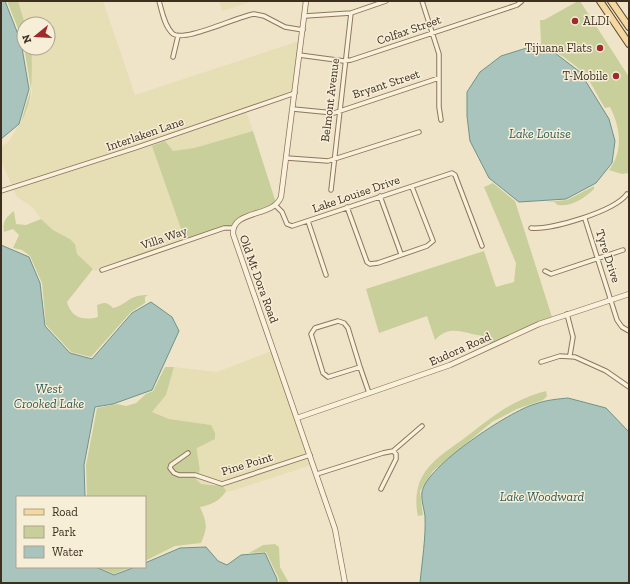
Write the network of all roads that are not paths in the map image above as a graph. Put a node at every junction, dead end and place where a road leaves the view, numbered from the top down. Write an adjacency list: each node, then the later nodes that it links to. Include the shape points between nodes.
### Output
1 (159, 1): 13 (street, via 169,29)
2 (306, 1): 9 (street)
3 (383, 1): 8 (street)
4 (422, 1): 12 (street)
5 (600, 1): 14 (main road)
6 (611, 1): 10 (main road)
7 (522, 2): 12 (street, Colfax Street)
8 (351, 13): 9 (street); 17 (street, Belmont Avenue)
9 (304, 16): 11 (street)
10 (629, 28)
11 (303, 30): 13 (street, via 285,27 264,16 254,14 193,34); 15 (street)
12 (433, 32): 17 (street, Colfax Street); 18 (street, via 439,54)
13 (178, 36): 16 (street)
14 (629, 44)
15 (299, 55): 17 (street, Colfax Street); 19 (street)
16 (173, 57)
17 (344, 61): 21 (street, Belmont Avenue)
18 (439, 78): 21 (street, Bryant Street); 22 (street)
19 (295, 94): 20 (street); 28 (street, Interlaken Lane)
20 (293, 109): 21 (street, Bryant Street, via 334,113); 24 (street)
21 (339, 111): 25 (street, Belmont Avenue)
22 (441, 120)
23 (419, 132): 25 (street)
24 (287, 158): 25 (street, via 317,162); 31 (street, via 283,190)
25 (333, 160): 27 (street, Belmont Avenue)
26 (412, 187): 30 (street, Lake Louise Drive); 37 (street, Lake Louise Drive, via 452,173 455,175); 39 (street, via 433,241 427,246)
27 (330, 190)
28 (1, 191)
29 (627, 194): 33 (street, via 623,199)
30 (380, 196): 32 (street, Lake Louise Drive); 39 (street)
31 (276, 206): 34 (street, Lake Louise Drive, via 288,225); 35 (street, Old Mt Dora Road, via 240,220)
32 (347, 207): 34 (street, Lake Louise Drive); 39 (street, via 367,262 370,264)
33 (585, 219): 36 (street); 40 (street, Tyre Drive)
34 (308, 221): 43 (street)
35 (233, 228): 41 (street, Villa Way, via 224,228); 53 (street, Old Mt Dora Road, via 234,241)
36 (531, 228)
37 (482, 246)
38 (623, 250): 40 (street)
39 (401, 254)
40 (598, 259): 42 (street, via 551,274); 45 (street, Tyre Drive)
41 (102, 270)
42 (545, 271)
43 (326, 275)
44 (629, 294): 45 (street, Eudora Road)
45 (611, 300): 46 (street, Eudora Road); 47 (street, Tyre Drive, via 617,320)
46 (567, 314): 48 (street, via 573,336); 52 (street, Eudora Road, via 539,324 450,365)
47 (629, 331)
48 (570, 355): 49 (street); 51 (street, via 606,371)
49 (541, 362)
50 (360, 367): 50 (street, via 331,377 324,375 311,332 315,328 338,321 344,322); 52 (street)
51 (629, 387)
52 (369, 393): 53 (street, Eudora Road)
53 (297, 418): 57 (street, Old Mt Dora Road)
54 (422, 426): 55 (street)
55 (393, 451): 58 (street); 59 (street, via 396,459)
56 (188, 453): 57 (street, Pine Point, via 171,465 174,474 195,475 222,484)
57 (310, 455): 58 (street, Old Mt Dora Road)
58 (316, 474): 60 (street, Old Mt Dora Road, via 334,529)
59 (381, 489)
60 (344, 583)

